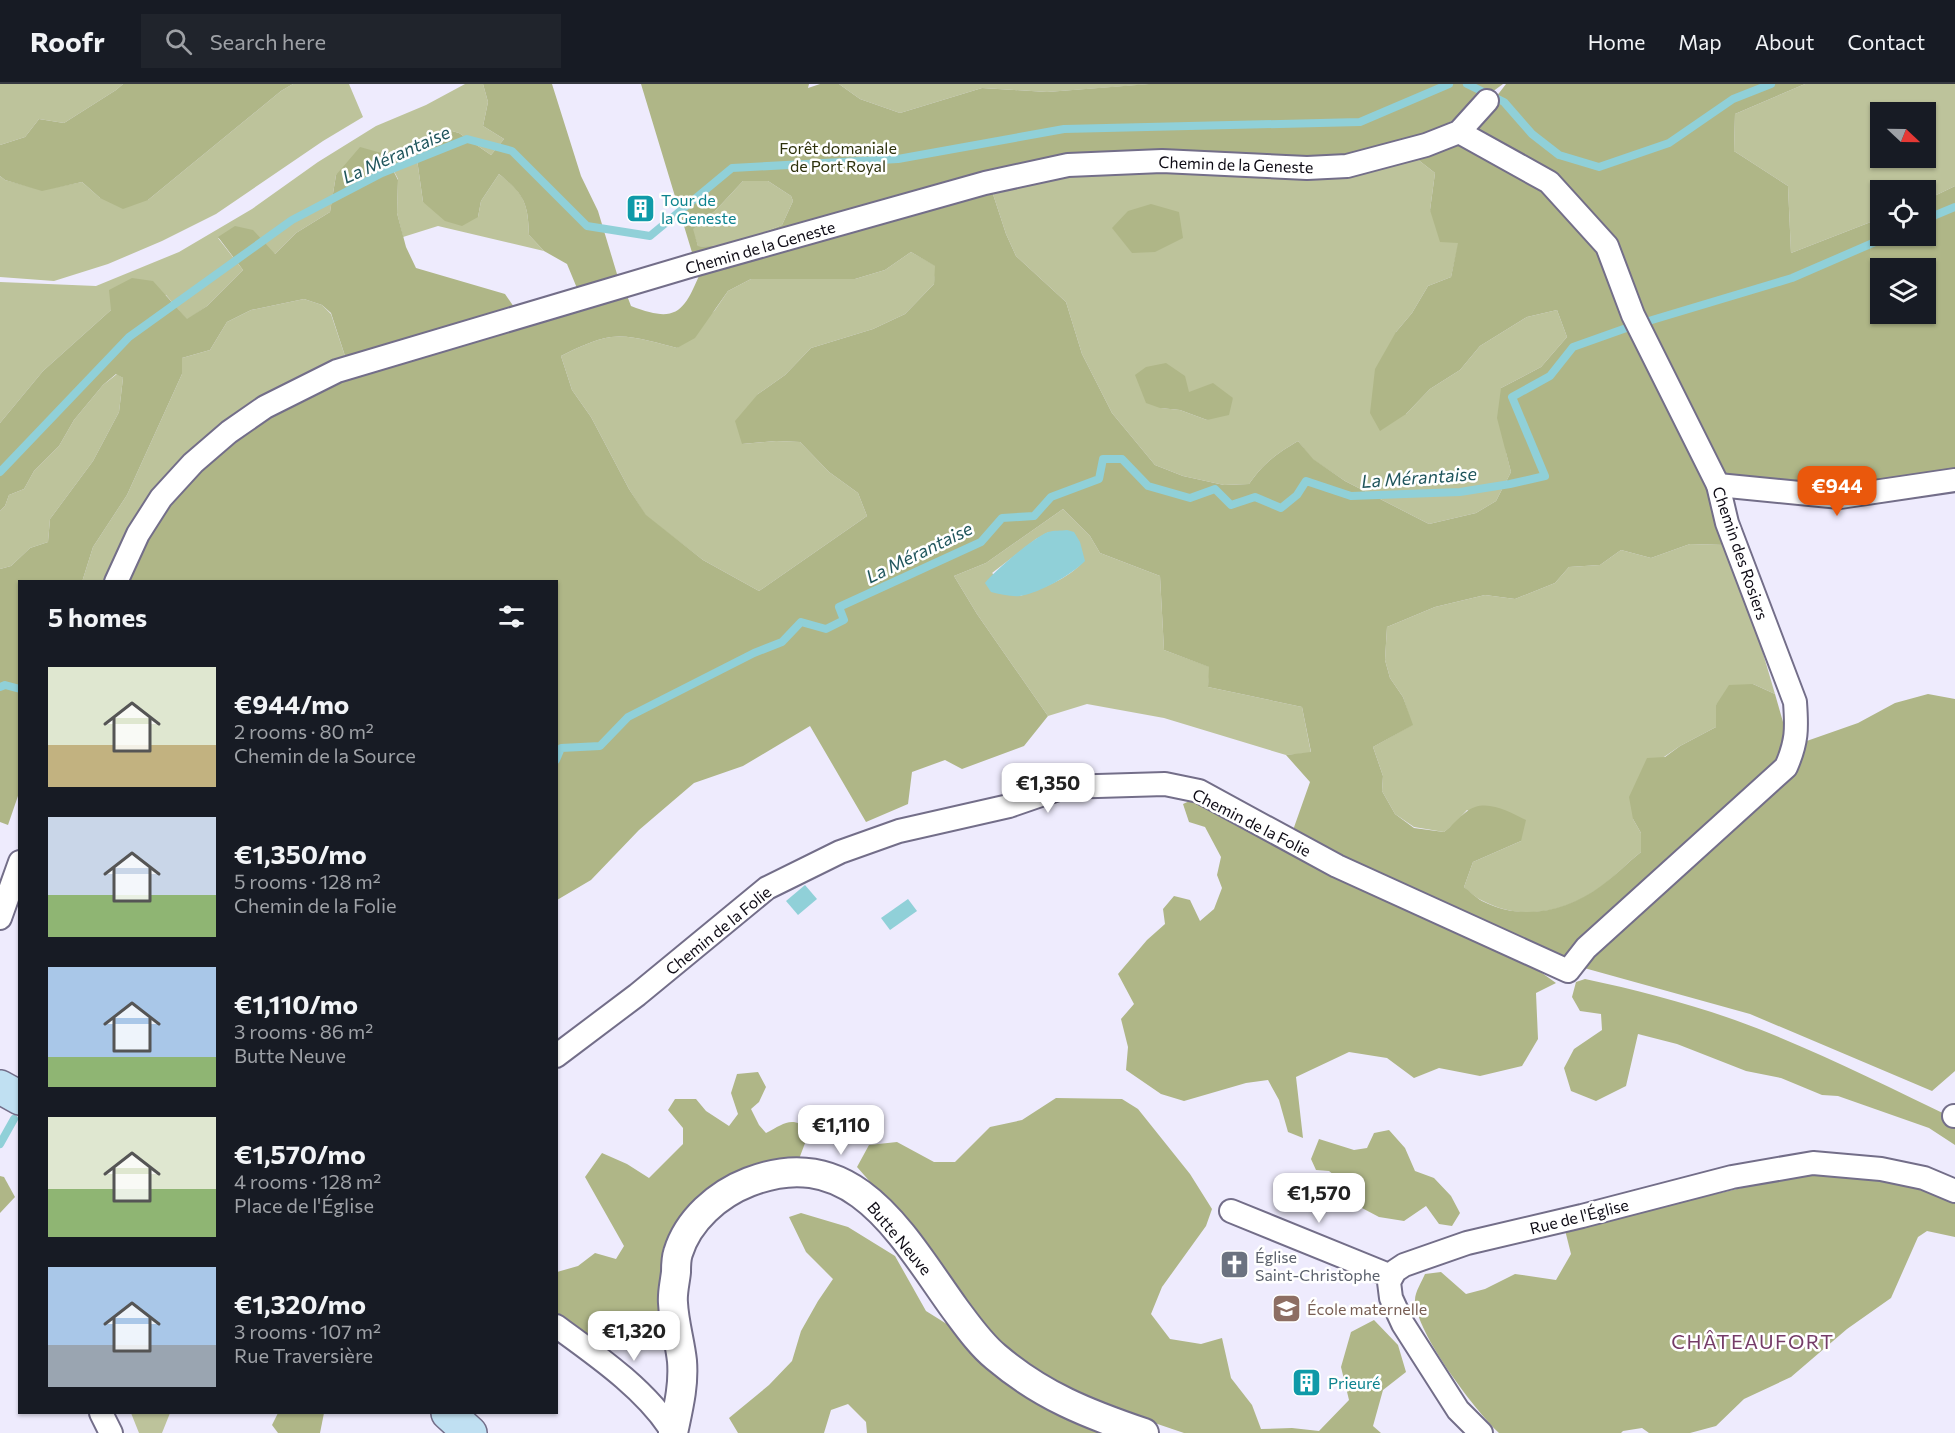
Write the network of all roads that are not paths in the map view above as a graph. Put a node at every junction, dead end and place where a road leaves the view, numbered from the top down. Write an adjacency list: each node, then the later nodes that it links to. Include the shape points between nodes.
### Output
1 (1486, 101): 2 (street, Chemin de la Geneste)
2 (1459, 132): 4 (street, Chemin des Rosiers, via 1549,182 1607,246 1637,324); 5 (street, Chemin de la Geneste, via 1347,166 1307,168 1162,161 1068,165 985,183 337,371 265,407 193,463 161,498 138,534)
3 (1955, 480): 4 (street, via 1840,497)
4 (1718, 485): 8 (street, Chemin des Rosiers, via 1727,523 1795,702 1795,748 1786,767 1586,948)
5 (117, 580)
6 (18, 868): 7 (street)
7 (0, 918)
8 (1568, 971): 9 (street, Chemin de la Folie, via 1337,866 1198,791 1165,784 1064,787 1009,806 899,831 840,852 767,888)
9 (558, 1054)
10 (0, 1087): 11 (main road)
11 (18, 1097)
12 (1955, 1191): 14 (street, Rue de l'Église, via 1924,1178 1846,1165 1813,1163 1777,1168 1467,1242 1404,1265)
13 (1231, 1210): 14 (street)
14 (1391, 1276): 22 (street, via 1391,1298 1403,1324 1458,1410)
15 (558, 1327): 20 (street, via 607,1364 662,1414)
16 (102, 1414): 18 (street)
17 (449, 1414): 19 (main road)
18 (111, 1433)
19 (470, 1433)
20 (673, 1433): 21 (street, Butte Neuve, via 681,1396 682,1364 672,1301 678,1254 689,1230 720,1196 767,1175 793,1172 818,1173 840,1180 880,1209 967,1325 993,1355 1023,1380 1089,1414)
21 (1144, 1433)
22 (1481, 1433)

